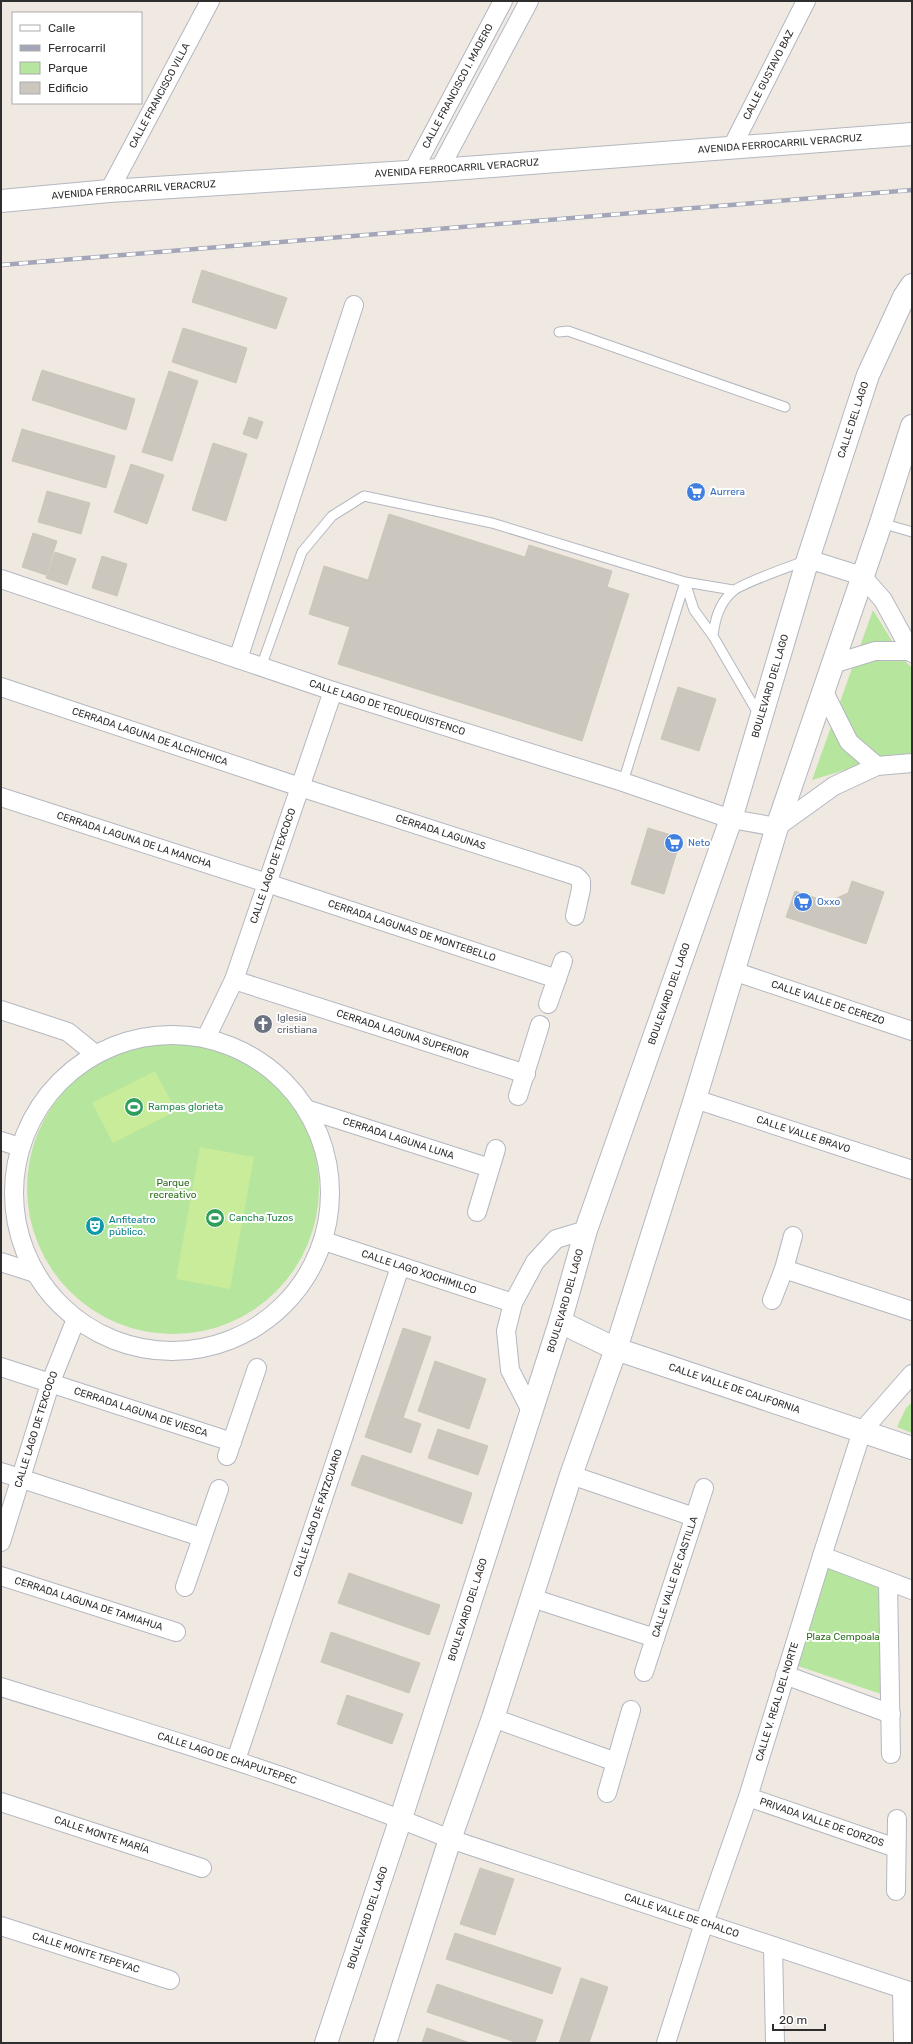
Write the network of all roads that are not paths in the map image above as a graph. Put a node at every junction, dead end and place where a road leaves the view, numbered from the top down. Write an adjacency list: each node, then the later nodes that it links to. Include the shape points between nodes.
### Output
1 (210, 1): 9 (street, CALLE FRANCISCO VILLA)
2 (503, 1): 8 (street, CALLE FRANCISCO I. MADERO)
3 (529, 1): 7 (street)
4 (806, 1): 6 (street, CALLE GUSTAVO BAZ)
5 (912, 134): 6 (street, AVENIDA FERROCARRIL VERACRUZ)
6 (731, 149): 7 (street, AVENIDA FERROCARRIL VERACRUZ)
7 (440, 170): 8 (street, AVENIDA FERROCARRIL VERACRUZ)
8 (412, 171): 9 (street, AVENIDA FERROCARRIL VERACRUZ)
9 (109, 191): 10 (street, AVENIDA FERROCARRIL VERACRUZ)
10 (1, 201)
11 (912, 285): 18 (street, CALLE DEL LAGO, via 868,375)
12 (354, 305): 25 (street)
13 (559, 332): 14 (lane, via 568,331)
14 (785, 408)
15 (912, 426): 16 (street)
16 (881, 523): 17 (lane); 19 (street)
17 (912, 532)
18 (808, 559): 19 (street); 22 (lane); 31 (street, BOULEVARD DEL LAGO)
19 (862, 576): 24 (street, via 883,600); 26 (street)
20 (1, 579): 25 (street, CALLE LAGO DE TEQUEQUISTENCO)
21 (685, 582): 22 (lane); 23 (lane, via 694,610); 27 (lane, via 492,523 364,496 332,516 302,552); 34 (lane)
22 (733, 590): 23 (lane, via 723,602 714,622)
23 (713, 636): 31 (lane)
24 (911, 650): 26 (street, via 875,651)
25 (238, 659): 27 (street, CALLE LAGO DE TEQUEQUISTENCO)
26 (833, 664): 30 (street)
27 (261, 667): 29 (street, CALLE LAGO DE TEQUEQUISTENCO)
28 (1, 687): 35 (street, CERRADA LAGUNA DE ALCHICHICA)
29 (333, 691): 34 (street, CALLE LAGO DE TEQUEQUISTENCO); 35 (street, CALLE LAGO DE TEXCOCO)
30 (824, 692): 33 (street, via 849,742); 38 (street)
31 (761, 718): 37 (street, BOULEVARD DEL LAGO)
32 (912, 762): 33 (street)
33 (877, 766): 38 (street, via 834,786)
34 (623, 782): 37 (street, CALLE LAGO DE TEQUEQUISTENCO)
35 (300, 787): 39 (street, CALLE LAGO DE TEXCOCO); 40 (street, CERRADA LAGUNAS, via 576,876 581,881 581,889)
36 (1, 797): 39 (street, CERRADA LAGUNA DE LA MANCHA)
37 (731, 819): 38 (street, CALLE LAGO DE TEQUEQUISTENCO); 61 (street, BOULEVARD DEL LAGO)
38 (777, 827): 42 (street)
39 (267, 883): 43 (street, CALLE LAGO DE TEXCOCO); 44 (street, CERRADA LAGUNAS DE MONTEBELLO)
40 (574, 916)
41 (563, 961): 44 (street)
42 (733, 971): 48 (street, CALLE VALLE DE CEREZO); 53 (street)
43 (234, 980): 49 (street, CALLE LAGO DE TEXCOCO); 51 (street, CERRADA LAGUNA SUPERIOR)
44 (557, 980): 45 (street)
45 (548, 1004)
46 (1, 1010): 50 (street, via 68,1032)
47 (540, 1025): 51 (street)
48 (910, 1025)
49 (206, 1038): 50 (street, via 168,1035 131,1040); 54 (street, via 241,1051 273,1071 300,1098)
50 (95, 1054): 56 (street, via 62,1078 37,1110)
51 (526, 1074): 52 (street)
52 (518, 1096)
53 (695, 1099): 59 (street, CALLE VALLE BRAVO); 73 (street)
54 (306, 1109): 58 (street, CERRADA LAGUNA LUNA); 63 (street, via 329,1167 331,1204)
55 (1, 1141): 56 (street)
56 (20, 1147): 67 (street, via 13,1190 18,1233)
57 (496, 1149): 58 (street)
58 (490, 1168): 60 (street)
59 (912, 1170)
60 (477, 1212)
61 (586, 1230): 69 (street, via 556,1239 535,1262); 72 (street, BOULEVARD DEL LAGO)
62 (793, 1236): 66 (street)
63 (324, 1241): 65 (street, CALLE LAGO XOCHIMILCO); 71 (street, via 308,1275 284,1305 255,1328 220,1343 183,1351 145,1349 109,1338)
64 (1, 1262): 67 (street)
65 (400, 1267): 69 (street, CALLE LAGO XOCHIMILCO); 104 (street, CALLE LAGO DE PÁTZCUARO)
66 (784, 1269): 68 (street); 70 (street)
67 (35, 1273): 71 (street, via 53,1298)
68 (772, 1300)
69 (513, 1303): 78 (street, via 506,1331 510,1370)
70 (912, 1311)
71 (76, 1319): 77 (street, CALLE LAGO DE TEXCOCO)
72 (560, 1322): 73 (street, CALLE VALLE DE CALIFORNIA); 78 (street, BOULEVARD DEL LAGO)
73 (616, 1349): 79 (street, CALLE VALLE DE CALIFORNIA); 82 (street)
74 (1, 1368): 77 (street, CERRADA LAGUNA DE VIESCA)
75 (257, 1368): 77 (street, CERRADA LAGUNA DE VIESCA, via 230,1449)
76 (912, 1374): 79 (street, CALLE V. REAL DEL NORTE)
77 (50, 1384): 83 (street, CALLE LAGO DE TEXCOCO)
78 (531, 1411): 109 (street, BOULEVARD DEL LAGO)
79 (862, 1431): 80 (street, CALLE VALLE DE CALIFORNIA); 89 (street, CALLE V. REAL DEL NORTE)
80 (912, 1448)
81 (1, 1472): 83 (street)
82 (571, 1475): 86 (street, CALLE VALLE DE CASTILLA); 94 (street)
83 (21, 1478): 87 (street); 88 (street, CALLE LAGO DE TEXCOCO)
84 (704, 1488): 86 (street)
85 (219, 1489): 87 (street)
86 (694, 1517): 96 (street, CALLE VALLE DE CASTILLA)
87 (201, 1537): 92 (street)
88 (1, 1542)
89 (822, 1556): 91 (street); 98 (street, CALLE V. REAL DEL NORTE)
90 (1, 1576): 95 (street, CERRADA LAGUNA DE TAMIAHUA)
91 (888, 1581): 93 (street); 101 (street)
92 (185, 1588)
93 (912, 1590)
94 (532, 1598): 96 (street, CALLE VALLE DE CASTILLA); 102 (street)
95 (176, 1632)
96 (655, 1638): 97 (street)
97 (644, 1672)
98 (785, 1675): 101 (street); 107 (street, CALLE V. REAL DEL NORTE)
99 (1, 1687): 104 (street, CALLE LAGO DE CHAPULTEPEC)
100 (631, 1710): 105 (street)
101 (890, 1714): 103 (street)
102 (493, 1718): 105 (street); 111 (street)
103 (890, 1754)
104 (236, 1760): 109 (street, CALLE LAGO DE CHAPULTEPEC)
105 (616, 1762): 106 (street)
106 (607, 1793)
107 (748, 1797): 112 (street, PRIVADA VALLE DE CORZOS); 115 (street, CALLE V. REAL DEL NORTE)
108 (1, 1802): 113 (street, CALLE MONTE MARÍA)
109 (401, 1818): 111 (street, CALLE LAGO DE CHAPULTEPEC); 120 (street, BOULEVARD DEL LAGO)
110 (897, 1819): 112 (street, PRIVADA VALLE DE CORZOS)
111 (450, 1839): 115 (street, CALLE VALLE DE CHALCO); 121 (street)
112 (896, 1848): 114 (street, PRIVADA VALLE DE CORZOS)
113 (202, 1868)
114 (896, 1891)
115 (704, 1923): 117 (street, CALLE VALLE DE CHALCO); 122 (street, CALLE V. REAL DEL NORTE)
116 (1, 1926): 118 (street, CALLE MONTE TEPEYAC)
117 (773, 1946): 119 (street, CALLE VALLE DE CHALCO); 123 (street)
118 (170, 1980)
119 (907, 1990): 124 (street)
120 (326, 2043)
121 (385, 2043)
122 (666, 2043)
123 (775, 2043)
124 (902, 2043)

